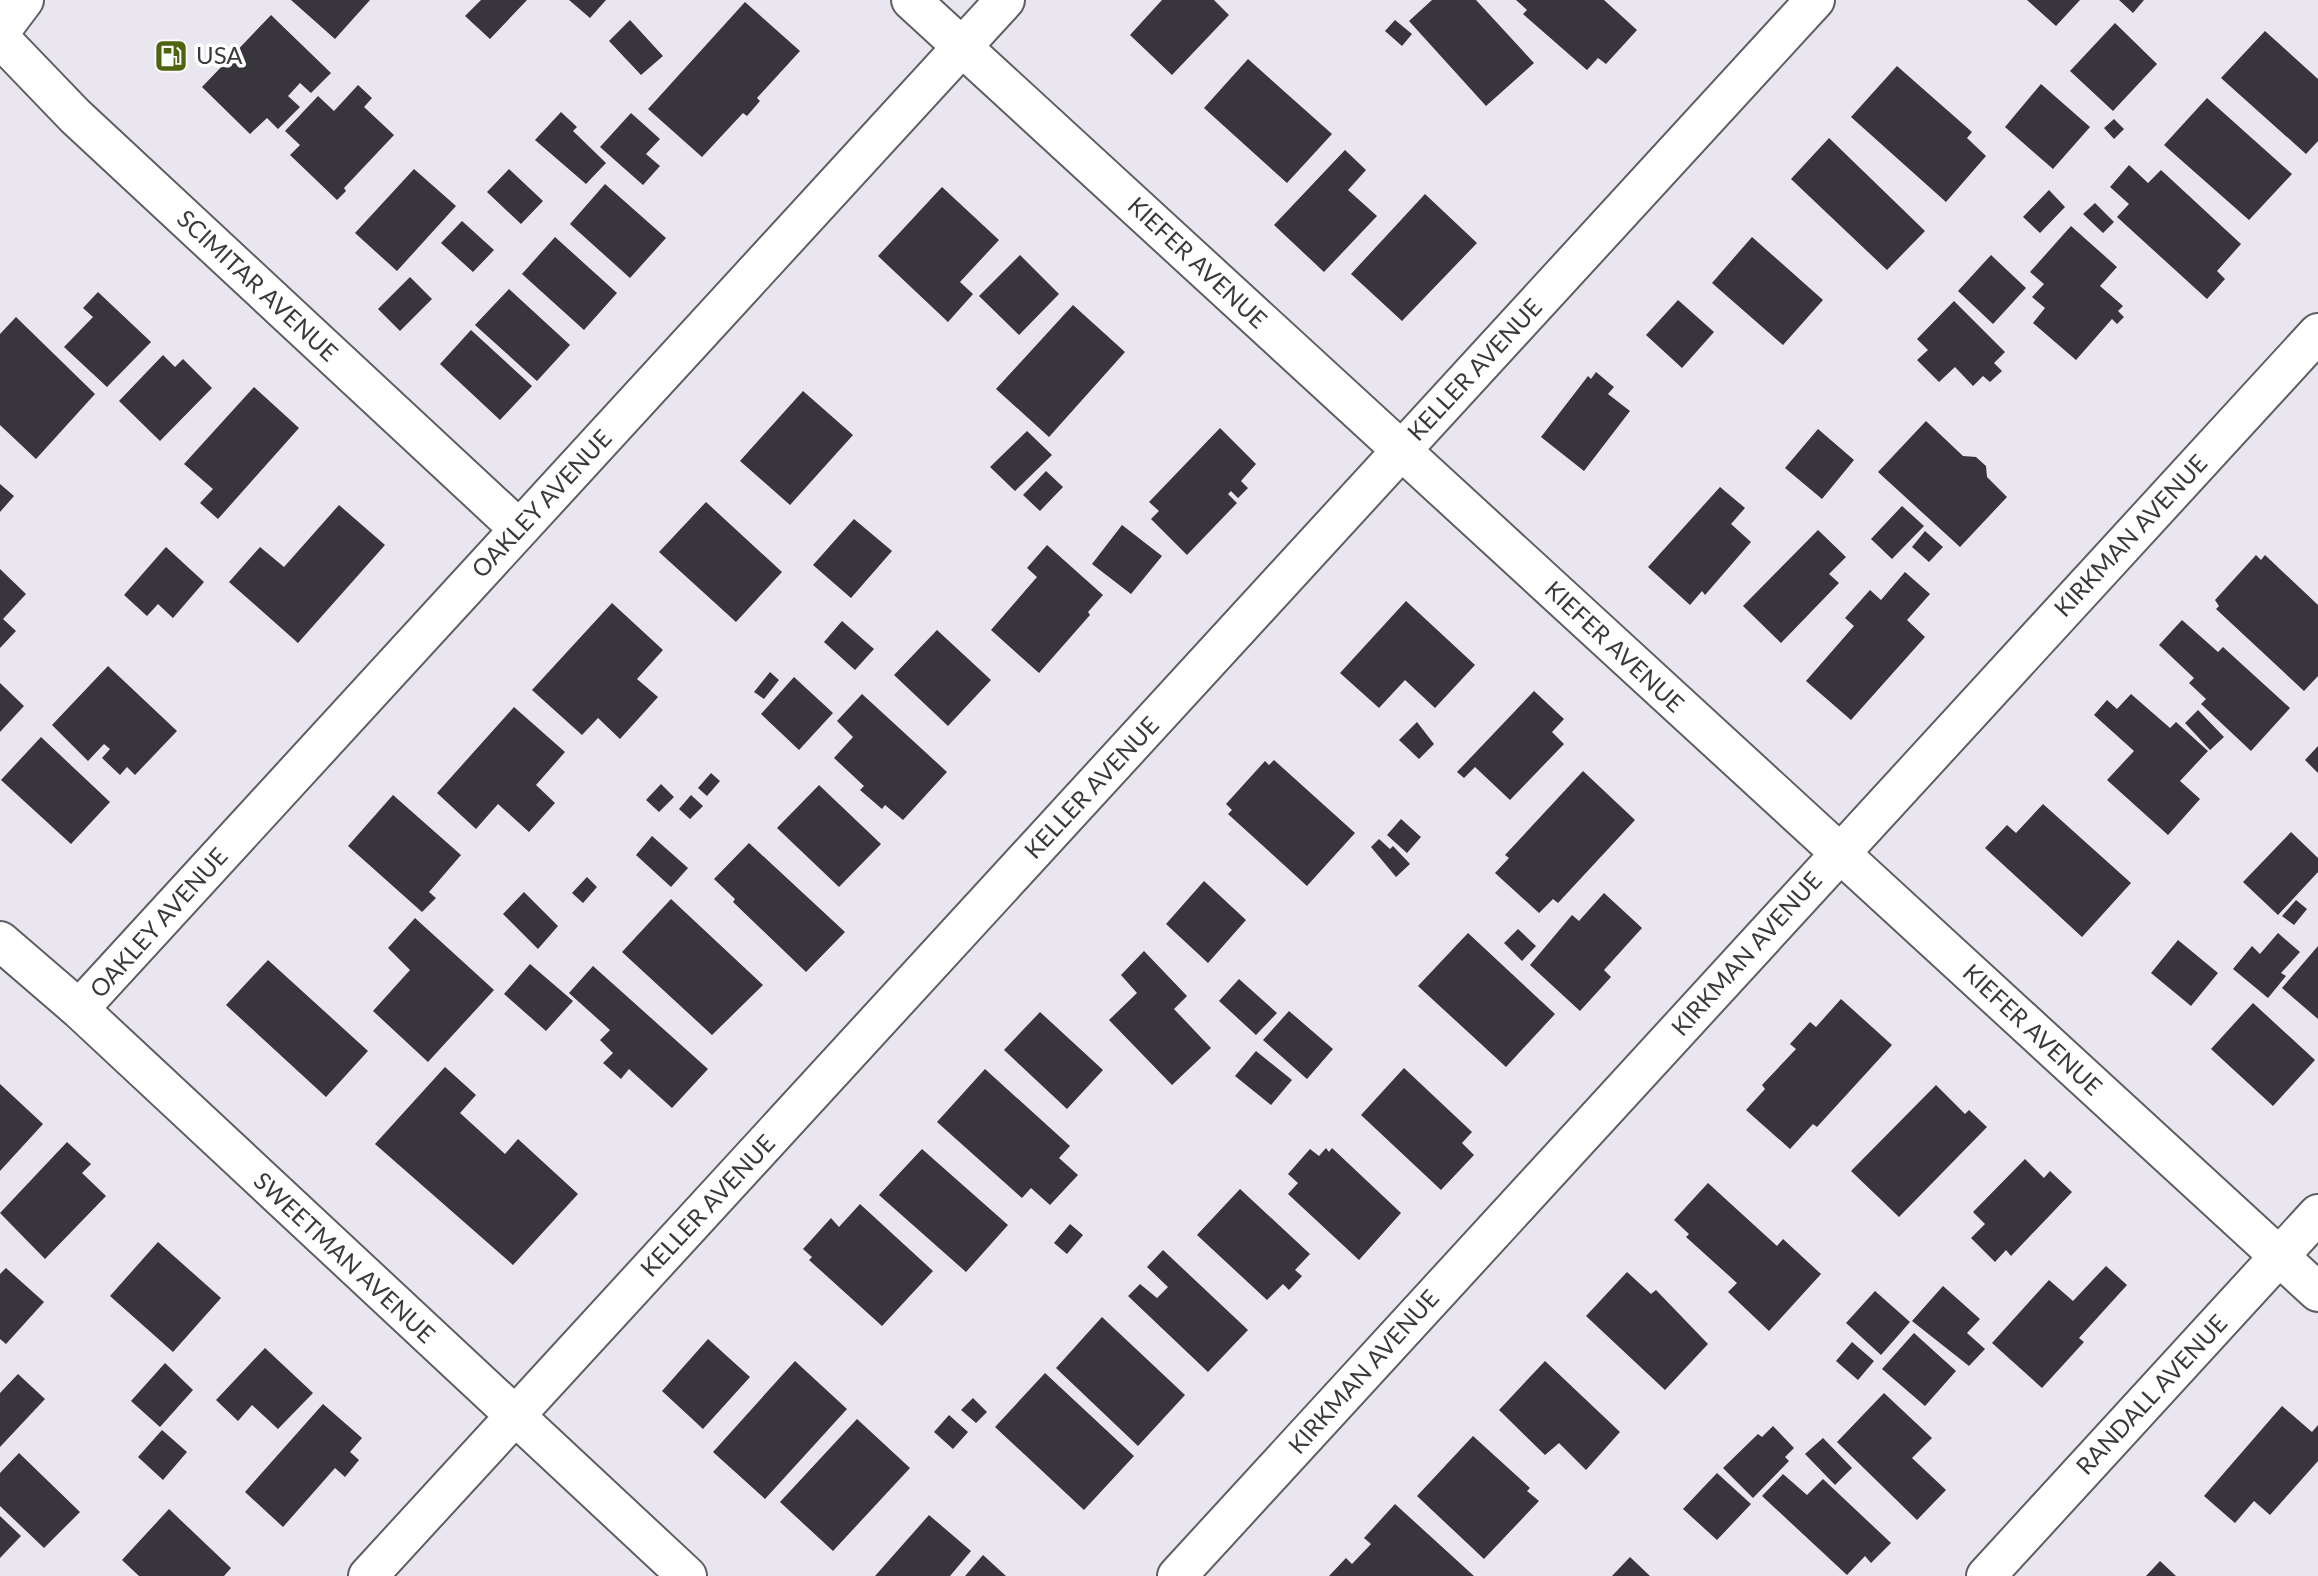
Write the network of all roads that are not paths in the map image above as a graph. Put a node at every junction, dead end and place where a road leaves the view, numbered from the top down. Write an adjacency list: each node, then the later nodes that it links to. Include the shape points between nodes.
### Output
1 (24, 0): 5 (street)
2 (911, 0): 7 (street, KIEFER AVENUE)
3 (1004, 0): 7 (street, OAKLEY AVENUE)
4 (1815, 0): 9 (street, KELLER AVENUE)
5 (0, 32)
6 (0, 38): 10 (street, SCIMITAR AVENUE, via 75,116)
7 (962, 47): 9 (street, KIEFER AVENUE); 10 (street, OAKLEY AVENUE)
8 (2318, 333): 11 (street, KIRKMAN AVENUE)
9 (1401, 451): 11 (street, KIEFER AVENUE); 17 (street, KELLER AVENUE)
10 (519, 529): 13 (street, OAKLEY AVENUE)
11 (1839, 853): 15 (street, KIEFER AVENUE); 20 (street, KIRKMAN AVENUE)
12 (0, 941): 13 (street, SWEETMAN AVENUE)
13 (79, 1009): 17 (street, SWEETMAN AVENUE)
14 (2318, 1214): 15 (street, RANDALL AVENUE)
15 (2279, 1257): 16 (street, KIEFER AVENUE); 21 (street, RANDALL AVENUE)
16 (2318, 1292)
17 (515, 1417): 18 (street, KELLER AVENUE); 19 (street, SWEETMAN AVENUE)
18 (368, 1576)
19 (687, 1576)
20 (1177, 1576)
21 (1986, 1576)

